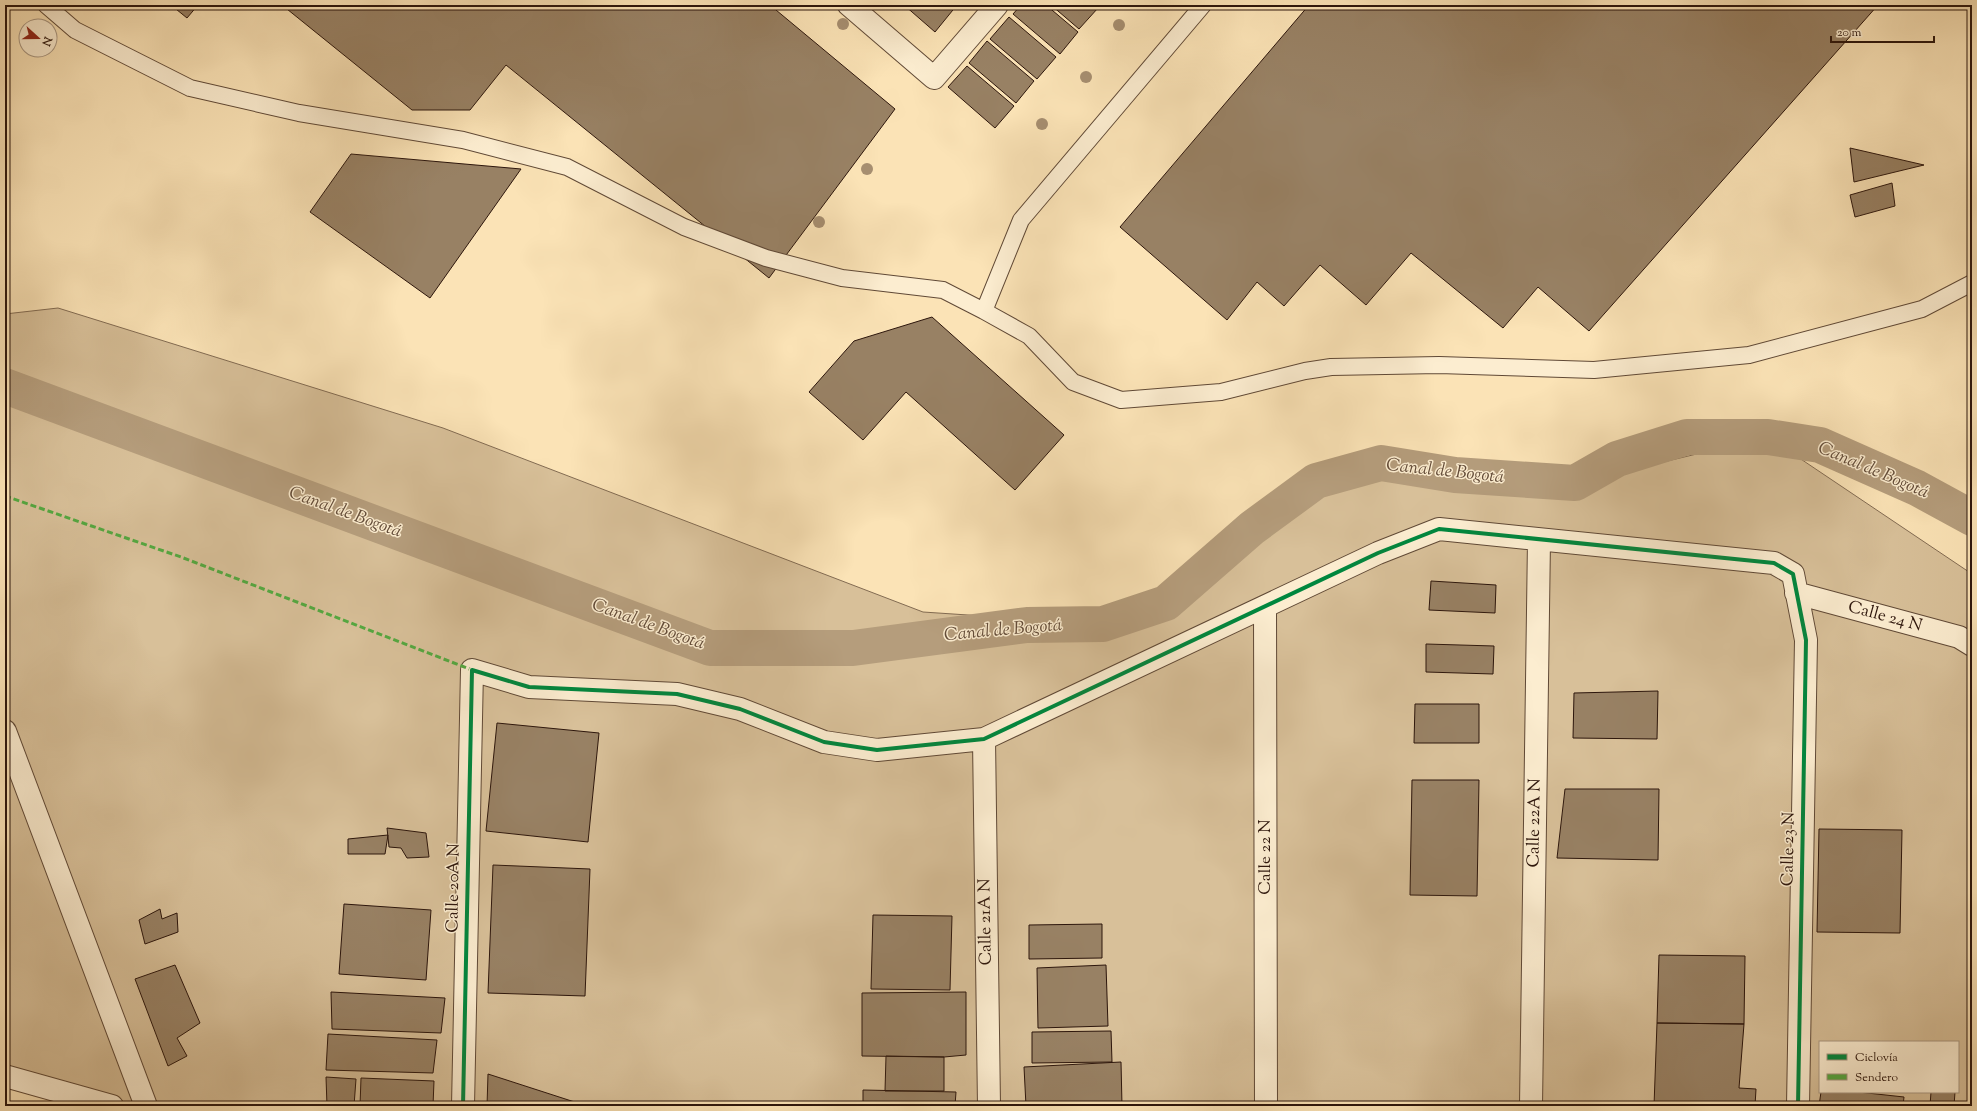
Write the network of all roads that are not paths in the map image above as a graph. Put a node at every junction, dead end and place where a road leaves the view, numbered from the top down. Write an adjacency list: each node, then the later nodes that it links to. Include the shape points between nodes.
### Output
1 (46, 5): 6 (lane, via 75,30 190,88 299,113 463,140 567,167 684,227 766,258 842,278 943,290)
2 (849, 5): 3 (street, via 934,78)
3 (997, 5)
4 (1203, 5): 6 (lane, via 1021,220)
5 (1972, 283): 6 (lane, via 1922,309 1749,355 1594,370 1439,365 1332,367 1220,392 1122,400 1073,382 1029,336)
6 (984, 311)
7 (1539, 540): 8 (street, Calle 23 N, via 1774,563 1793,574); 9 (street, via 1439,529 1378,553); 19 (street, Calle 22A N)
8 (1796, 593): 10 (street, Calle 24 N, via 1959,636); 20 (street, Calle 23 N, via 1806,640)
9 (1265, 608): 12 (street); 18 (street, Calle 22 N)
10 (1972, 645)
11 (5, 731): 15 (street)
12 (984, 739): 16 (street, Calle 20A N, via 877,750 824,742 740,709 677,694 529,687 472,670); 17 (street, Calle 21A N)
13 (5, 1076): 14 (street)
14 (112, 1106)
15 (146, 1106)
16 (463, 1106)
17 (989, 1106)
18 (1266, 1106)
19 (1531, 1106)
20 (1798, 1106)

